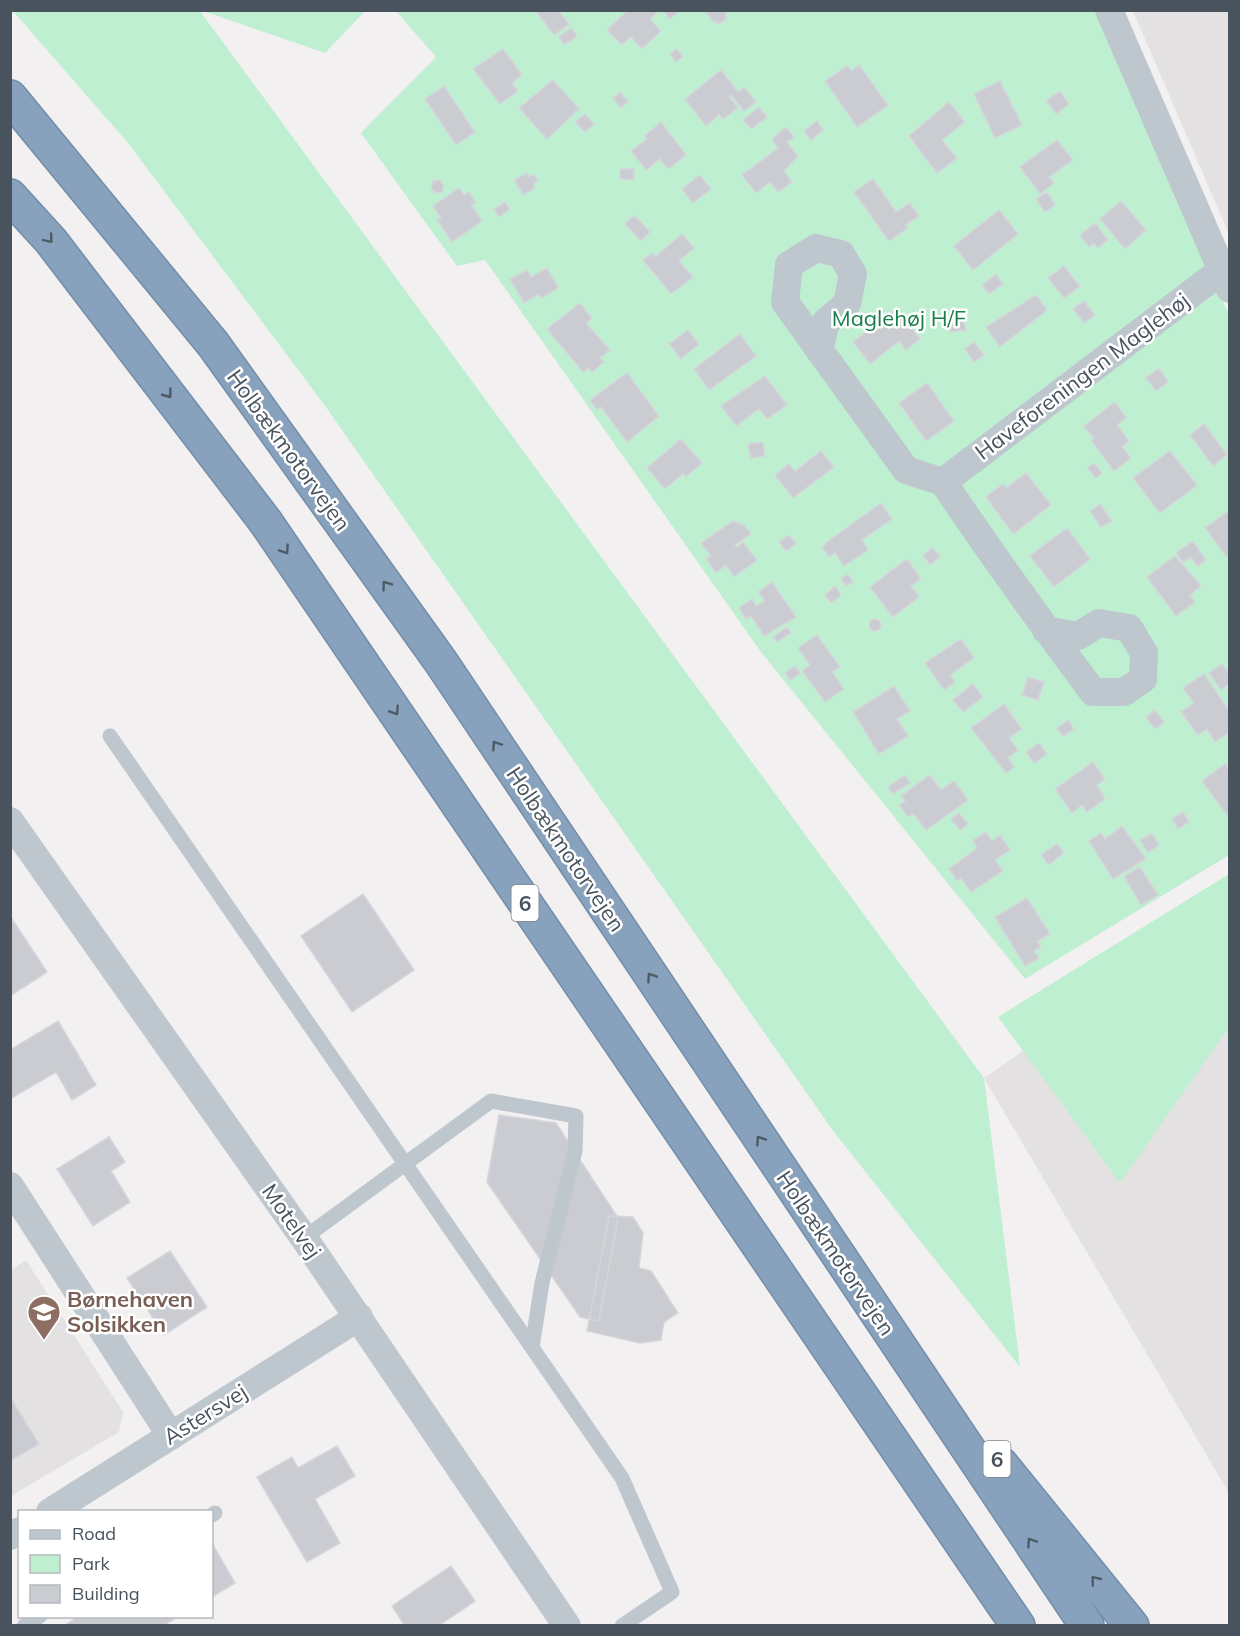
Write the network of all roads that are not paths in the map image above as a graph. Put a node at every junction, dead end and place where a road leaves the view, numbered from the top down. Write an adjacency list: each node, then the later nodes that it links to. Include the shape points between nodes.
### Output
1 (1109, 10): 4 (street, Haveforeningen Maglehøj)
2 (10, 97): 13 (highway, Holbækmotorvejen / 6, one-way to 2, via 434,652 213,344)
3 (10, 196): 22 (highway, 6, one-way to 22, via 51,241 265,521)
4 (1225, 280): 6 (street, Haveforeningen Maglehøj)
5 (819, 350): 6 (street, via 906,470)
6 (943, 482): 7 (street)
7 (1046, 630)
8 (110, 736): 10 (lane)
9 (10, 822): 12 (street, Motelvej)
10 (406, 1165): 12 (lane); 15 (lane); 15 (lane, via 491,1101 576,1116 575,1151 542,1284)
11 (10, 1186): 16 (street)
12 (304, 1238): 14 (street, Motelvej)
13 (862, 1293): 23 (highway, Holbækmotorvejen, one-way to 13); 24 (highway, 6, one-way to 13)
14 (360, 1317): 16 (street, Astersvej); 20 (street, Motelvej)
15 (532, 1347): 21 (lane, via 622,1478 672,1592)
16 (171, 1436): 17 (street, Astersvej)
17 (53, 1510)
18 (38, 1618): 19 (lane)
19 (24, 1626)
20 (567, 1626)
21 (622, 1626)
22 (1018, 1626)
23 (1087, 1626)
24 (1132, 1626)

